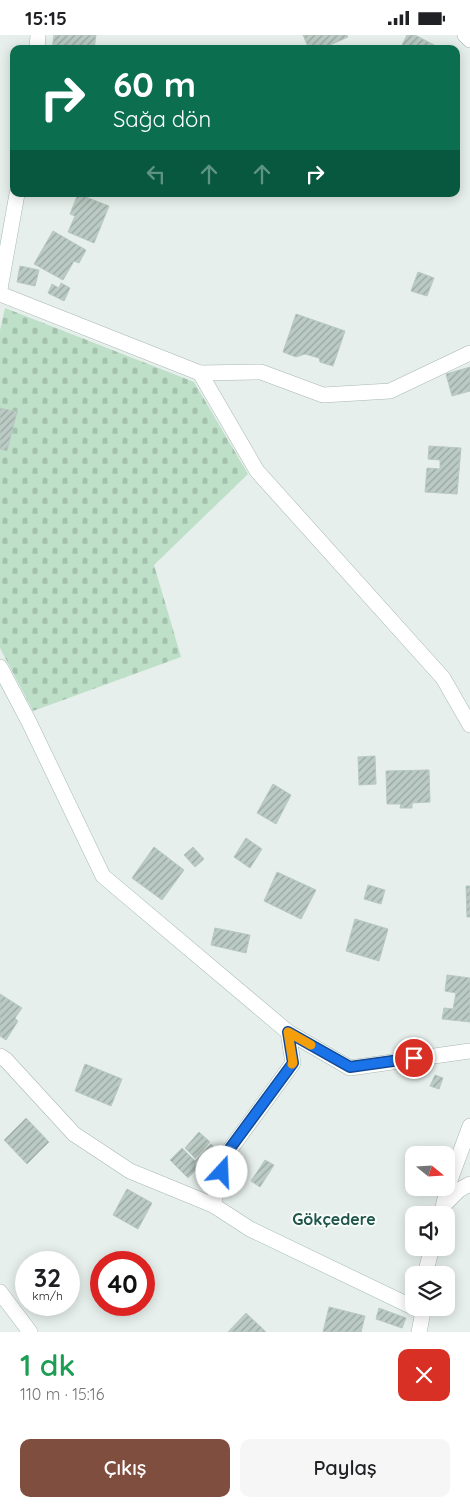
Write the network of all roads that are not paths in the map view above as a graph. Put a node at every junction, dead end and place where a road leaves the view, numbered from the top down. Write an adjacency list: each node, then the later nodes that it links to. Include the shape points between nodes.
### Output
1 (466, 35): 2 (street)
2 (470, 40)
3 (17, 197): 4 (street)
4 (0, 289)
5 (0, 294): 7 (street)
6 (470, 353): 7 (street, via 390,391 323,395 261,372)
7 (200, 373): 9 (street, via 257,471 443,678)
8 (0, 667): 10 (street, via 103,876)
9 (470, 725)
10 (288, 1032): 11 (street, via 350,1067); 15 (street, via 293,1063 226,1155)
11 (470, 1051)
12 (0, 1056): 15 (street, via 74,1134 130,1171)
13 (470, 1126): 16 (street)
14 (470, 1184): 17 (street, via 459,1190)
15 (214, 1205): 19 (street, via 250,1229)
16 (443, 1206)
17 (445, 1206)
18 (0, 1292): 21 (street)
19 (405, 1302)
20 (422, 1316): 22 (street)
21 (30, 1332)
22 (419, 1332)

